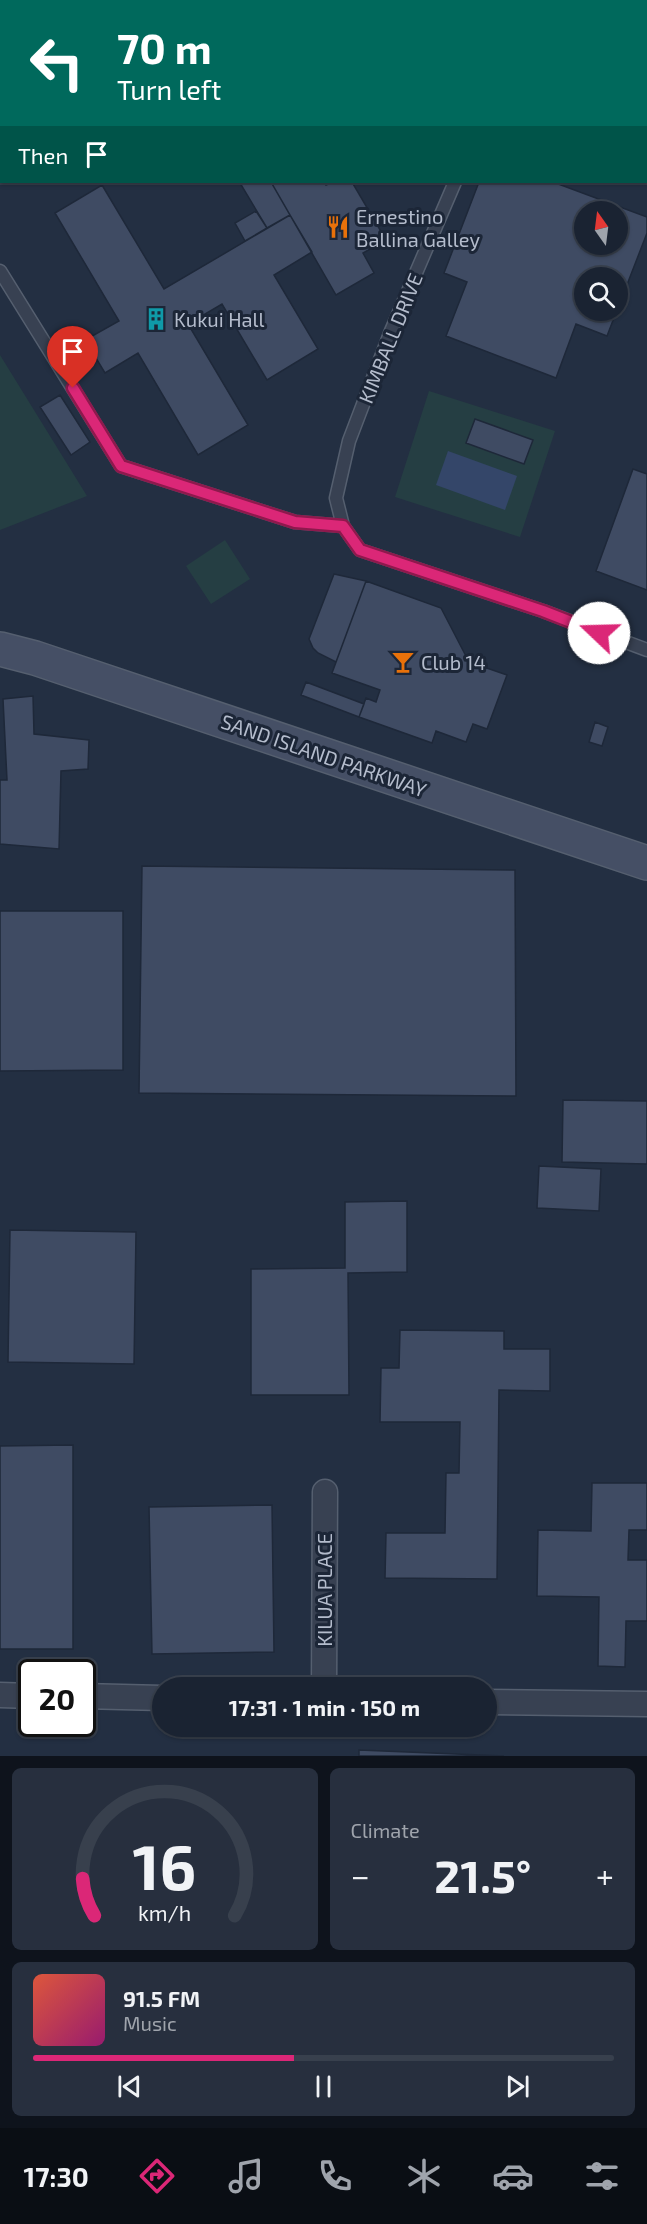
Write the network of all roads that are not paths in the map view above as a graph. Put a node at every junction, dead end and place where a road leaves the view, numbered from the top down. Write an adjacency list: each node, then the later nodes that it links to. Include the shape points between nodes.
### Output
1 (455, 183): 3 (lane, KIMBALL DRIVE, via 349,441 336,498)
2 (0, 271): 3 (lane, via 121,466 295,522)
3 (343, 526): 5 (lane, via 360,550)
4 (0, 650): 6 (street, SAND ISLAND PARKWAY, via 34,658)
5 (647, 650)
6 (647, 863)
7 (325, 1492): 8 (street, KILUA PLACE)
8 (324, 1677)
9 (0, 1695): 10 (street)
10 (18, 1695)
11 (96, 1696): 12 (street)
12 (152, 1698)
13 (497, 1702): 14 (street)
14 (647, 1704)

